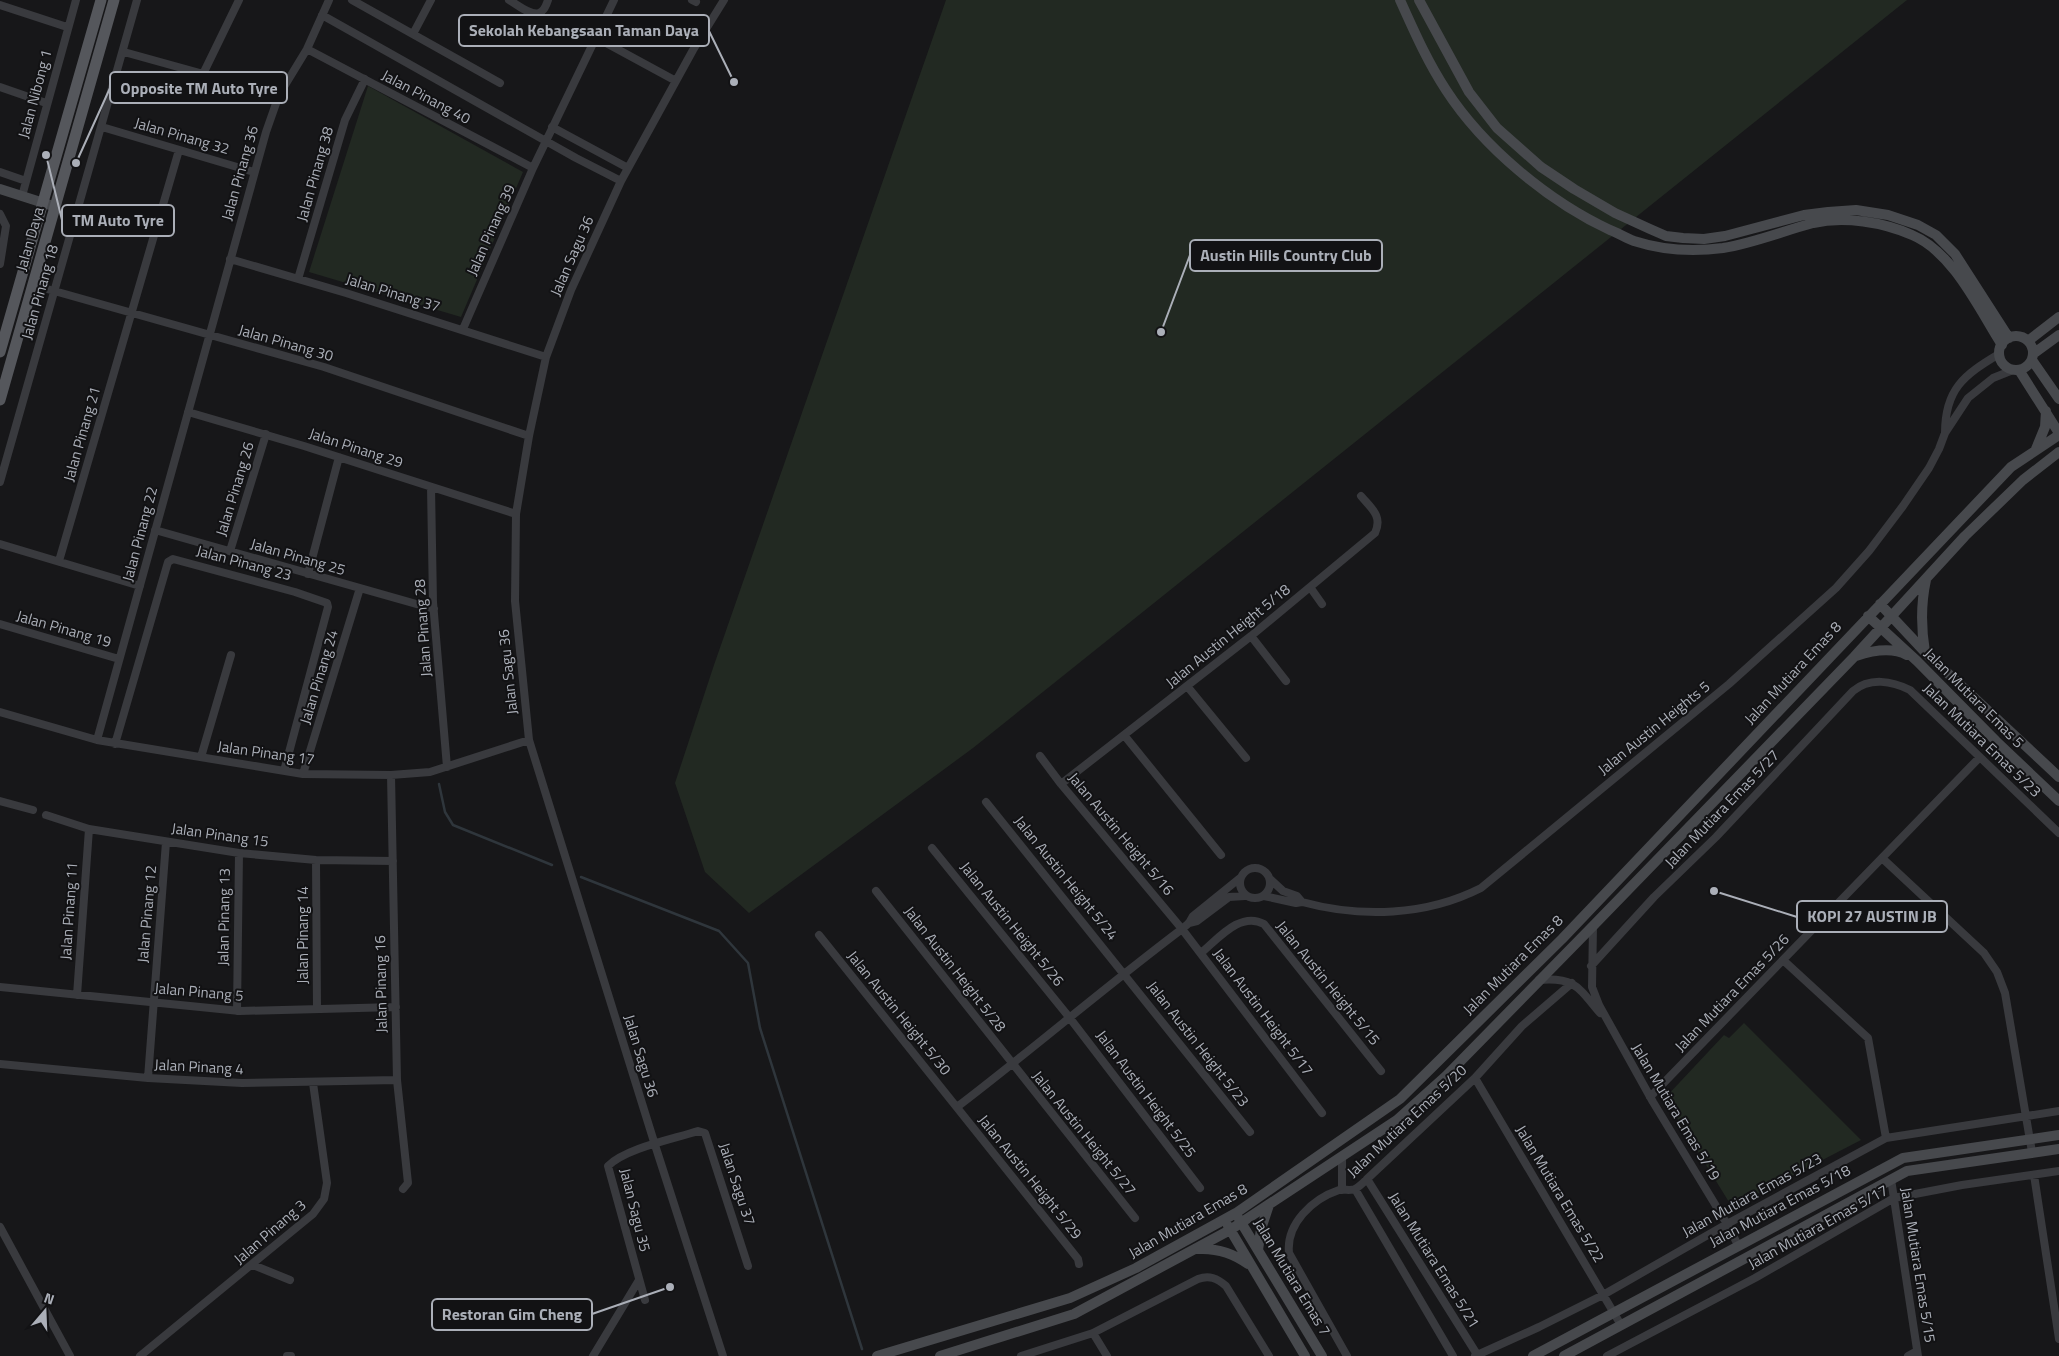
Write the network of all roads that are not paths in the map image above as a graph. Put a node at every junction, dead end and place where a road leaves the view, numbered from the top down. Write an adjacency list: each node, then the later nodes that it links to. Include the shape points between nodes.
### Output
1 (76, 0): 17 (street, Jalan Nibong 1)
2 (102, 0): 41 (main road, Jalan Daya)
3 (114, 0): 42 (main road, Jalan Daya)
4 (137, 0): 21 (street)
5 (239, 0): 22 (street)
6 (329, 0): 16 (street, Jalan Pinang 36)
7 (352, 0): 18 (street)
8 (431, 0): 18 (street)
9 (509, 0): 10 (street, via 538,14)
10 (548, 0)
11 (614, 0): 19 (street, Jalan Pinang 39)
12 (724, 0): 24 (street, Jalan Sagu 36)
13 (1400, 0): 55 (street, via 1425,55 1446,91 1478,132 1516,168 1592,222 1634,241 1693,250 1723,248 1814,223 1837,220 1893,228 1931,245 1947,262)
14 (1419, 0): 55 (street, via 1469,92 1497,128 1574,189 1650,229 1666,236 1683,238 1725,236 1804,216 1856,210 1888,215 1918,225 1936,235 1955,254)
15 (0, 5): 17 (street)
16 (322, 15): 20 (street, Jalan Pinang 36); 31 (street)
17 (67, 27): 28 (street, Jalan Nibong 1)
18 (413, 34): 25 (street)
19 (595, 37): 24 (street); 30 (street, Jalan Pinang 39)
20 (307, 49): 23 (street, Jalan Pinang 40); 27 (street, Jalan Pinang 36)
21 (124, 52): 22 (street); 29 (street, Jalan Pinang 18)
22 (203, 74): 27 (street)
23 (364, 80): 33 (street, Jalan Pinang 40); 46 (street, Jalan Pinang 38, via 345,120)
24 (676, 81): 34 (street, Jalan Sagu 36)
25 (500, 84)
26 (0, 87): 28 (street)
27 (279, 95): 36 (street, Jalan Pinang 36)
28 (46, 103): 37 (street, Jalan Nibong 1)
29 (102, 127): 32 (street, Jalan Pinang 32); 48 (street, Jalan Pinang 18)
30 (552, 127): 31 (street, Jalan Pinang 39); 34 (street)
31 (546, 142): 33 (street, Jalan Pinang 39); 38 (street)
32 (178, 150): 36 (street, Jalan Pinang 32); 49 (street, Jalan Pinang 21)
33 (533, 168): 51 (street, Jalan Pinang 39)
34 (628, 168): 38 (street, Jalan Sagu 36)
35 (0, 172): 37 (street)
36 (254, 172): 44 (street, Jalan Pinang 36)
37 (26, 181): 40 (street, Jalan Nibong 1)
38 (621, 181): 57 (street, Jalan Sagu 36, via 571,290)
39 (0, 189): 40 (street)
40 (22, 196): 41 (street)
41 (43, 203): 42 (street); 56 (main road, Jalan Daya)
42 (55, 207): 47 (main road, Jalan Daya)
43 (0, 214): 45 (street, via 5,220)
44 (230, 259): 46 (street, Jalan Pinang 37); 52 (street, Jalan Pinang 36)
45 (0, 264)
46 (298, 279): 51 (street, Jalan Pinang 37)
47 (33, 285): 48 (street, Jalan Pinang 30); 60 (main road, Jalan Daya)
48 (54, 292): 49 (street, Jalan Pinang 30); 71 (street, Jalan Pinang 18)
49 (131, 314): 52 (street, Jalan Pinang 30); 78 (street, Jalan Pinang 21)
50 (2059, 317): 54 (street)
51 (462, 329): 57 (street, Jalan Pinang 37)
52 (209, 335): 63 (street, Jalan Pinang 22); 67 (street, Jalan Pinang 30, via 324,368)
53 (2059, 335): 58 (street)
54 (2028, 341): 55 (street, via 2019,337); 58 (street)
55 (2003, 346): 59 (street, via 2003,364); 64 (street, Jalan Austin Heights 5, via 1959,384 1948,407)
56 (0, 352)
57 (546, 357): 67 (street, Jalan Sagu 36)
58 (2033, 357): 59 (street, via 2027,367); 61 (street)
59 (2016, 370): 62 (street); 64 (street, Jalan Austin Heights 5, via 1993,378 1975,390)
60 (0, 400)
61 (2059, 400)
62 (2046, 411): 66 (street); 68 (street, via 2043,435)
63 (188, 412): 65 (street, Jalan Pinang 29); 75 (street, Jalan Pinang 22)
64 (1944, 433): 134 (street, Jalan Austin Heights 5, via 1929,468 1903,506 1836,588 1729,684 1494,879 1468,894 1401,911 1357,913)
65 (266, 434): 70 (street, Jalan Pinang 29); 77 (street, Jalan Pinang 26)
66 (2059, 434): 68 (street, Jalan Mutiara Emas 8)
67 (529, 436): 74 (street, Jalan Sagu 36)
68 (2034, 452): 85 (street, Jalan Mutiara Emas 8, via 2011,467)
69 (2059, 452): 80 (street, Jalan Mutiara Emas 8, via 2023,480)
70 (339, 457): 72 (street, Jalan Pinang 29); 79 (street)
71 (0, 482)
72 (431, 486): 74 (street, Jalan Pinang 29); 86 (street, Jalan Pinang 28)
73 (1361, 496): 82 (street, Jalan Austin Height 5/18, via 1376,514 1379,524 1375,533)
74 (516, 514): 103 (street, Jalan Sagu 36, via 515,601)
75 (155, 530): 77 (street, Jalan Pinang 25); 81 (street, Jalan Pinang 22)
76 (0, 544): 78 (street)
77 (230, 551): 79 (street, Jalan Pinang 25)
78 (59, 562): 81 (street)
79 (308, 574): 83 (street, Jalan Pinang 25)
80 (1926, 579): 88 (street, Jalan Mutiara Emas 8); 92 (street, via 1922,633)
81 (140, 586): 95 (street, Jalan Pinang 22)
82 (1310, 587): 84 (street); 91 (street, Jalan Austin Height 5/18)
83 (360, 588): 86 (street, Jalan Pinang 25); 111 (street, Jalan Pinang 24)
84 (1322, 604)
85 (1880, 604): 87 (street, Jalan Mutiara Emas 8); 88 (street, Jalan Mutiara Emas 5)
86 (434, 610): 109 (street, Jalan Pinang 28)
87 (1868, 616): 90 (street, Jalan Mutiara Emas 5); 184 (street, Jalan Mutiara Emas 8, via 1562,939 1400,1099)
88 (1892, 617): 90 (street, Jalan Mutiara Emas 8); 92 (street, Jalan Mutiara Emas 5)
89 (0, 624): 95 (street, Jalan Pinang 19)
90 (1880, 629): 94 (street, Jalan Mutiara Emas 8); 96 (street, Jalan Mutiara Emas 5)
91 (1251, 636): 97 (street); 99 (street, Jalan Austin Height 5/18)
92 (1925, 652): 113 (street, Jalan Mutiara Emas 5)
93 (231, 655): 106 (street)
94 (1854, 657): 96 (street, via 1867,652 1891,651); 136 (street, Jalan Mutiara Emas 8)
95 (120, 659): 102 (street, Jalan Pinang 22)
96 (1917, 661): 116 (street, Jalan Mutiara Emas 5)
97 (1286, 681)
98 (1878, 681): 108 (street, Jalan Mutiara Emas 5/23, via 1910,690); 141 (street, Jalan Mutiara Emas 5/27, via 1853,691)
99 (1187, 686): 101 (street, Jalan Austin Height 5/18); 107 (street)
100 (0, 712): 102 (street, Jalan Pinang 17)
101 (1124, 735): 114 (street, Jalan Austin Height 5/18); 125 (street)
102 (97, 740): 104 (street, Jalan Pinang 17)
103 (529, 740): 109 (street, Jalan Pinang 17); 169 (street, Jalan Sagu 36)
104 (115, 744): 106 (street, Jalan Pinang 17); 110 (street, Jalan Pinang 23, via 168,562 173,559 327,603 314,664)
105 (1040, 756): 114 (street, Jalan Austin Height 5/16)
106 (201, 757): 110 (street, Jalan Pinang 17)
107 (1246, 758)
108 (1979, 758): 121 (street, Jalan Mutiara Emas 5/23); 126 (street, Jalan Mutiara Emas 5/26)
109 (446, 767): 112 (street, Jalan Pinang 17, via 430,772)
110 (284, 771): 111 (street, Jalan Pinang 17)
111 (303, 774): 112 (street, Jalan Pinang 17)
112 (391, 775): 128 (street, Jalan Pinang 16)
113 (2059, 777)
114 (1061, 784): 137 (street, Jalan Austin Height 5/16)
115 (0, 801): 118 (street)
116 (2059, 801)
117 (986, 802): 142 (street, Jalan Austin Height 5/24)
118 (33, 810)
119 (46, 815): 120 (street, Jalan Pinang 15)
120 (89, 829): 122 (street, Jalan Pinang 15); 146 (street, Jalan Pinang 11)
121 (2059, 833)
122 (166, 842): 124 (street, Jalan Pinang 15); 147 (street, Jalan Pinang 12)
123 (932, 848): 151 (street, Jalan Austin Height 5/26)
124 (239, 854): 127 (street, Jalan Pinang 15); 150 (street, Jalan Pinang 13)
125 (1221, 855)
126 (1882, 858): 140 (street, Jalan Mutiara Emas 5/26); 164 (street, via 1984,953 1997,972 2005,993)
127 (316, 860): 128 (street, Jalan Pinang 15); 149 (street, Jalan Pinang 14)
128 (393, 862): 148 (street, Jalan Pinang 16)
129 (1240, 878): 130 (street, via 1246,870 1255,868 1264,871); 132 (street, via 1240,888); 135 (street, via 1193,916)
130 (1270, 879): 133 (street, via 1270,889); 134 (street, via 1283,892 1297,896)
131 (876, 891): 154 (street, Jalan Austin Height 5/28)
132 (1245, 896): 133 (street, via 1254,899); 135 (street, via 1229,897 1197,921)
133 (1264, 896): 134 (street)
134 (1302, 902)
135 (1189, 923): 137 (street)
136 (1593, 926): 141 (street, Jalan Mutiara Emas 5/19); 143 (street, Jalan Mutiara Emas 8)
137 (1182, 929): 139 (street, Jalan Austin Height 5/17); 142 (street)
138 (819, 935): 161 (street, Jalan Austin Height 5/30)
139 (1201, 954): 155 (street, Jalan Austin Height 5/15, via 1242,921 1257,920 1264,924); 163 (street, Jalan Austin Height 5/17)
140 (1783, 960): 160 (street, Jalan Mutiara Emas 5/26); 167 (street, via 1868,1038)
141 (1591, 966): 152 (street, Jalan Mutiara Emas 5/19, via 1592,987)
142 (1124, 973): 151 (street); 165 (street, Jalan Austin Height 5/23)
143 (1539, 980): 144 (street, via 1557,979); 172 (street, Jalan Mutiara Emas 8, via 1446,1076 1404,1113)
144 (1572, 983): 152 (street, Jalan Mutiara Emas 5/19); 157 (street, Jalan Mutiara Emas 5/20, via 1522,1026)
145 (0, 987): 146 (street, Jalan Pinang 5)
146 (77, 995): 147 (street, Jalan Pinang 5)
147 (153, 1002): 150 (street, Jalan Pinang 5); 156 (street, Jalan Pinang 12)
148 (396, 1007): 149 (street, Jalan Pinang 5); 158 (street, Jalan Pinang 16)
149 (317, 1009): 150 (street, Jalan Pinang 5)
150 (237, 1011)
151 (1070, 1017): 154 (street); 177 (street, Jalan Austin Height 5/25)
152 (1606, 1020): 160 (street, Jalan Mutiara Emas 5/19)
153 (0, 1064): 156 (street, Jalan Pinang 4)
154 (1012, 1065): 161 (street); 183 (street, Jalan Austin Height 5/27)
155 (1381, 1071)
156 (148, 1078): 159 (street, Jalan Pinang 4)
157 (1475, 1078): 176 (street, Jalan Mutiara Emas 5/20); 198 (street, Jalan Mutiara Emas 5/22)
158 (397, 1080): 159 (street, Jalan Pinang 4); 178 (street, Jalan Pinang 16, via 408,1183)
159 (313, 1083): 193 (street, Jalan Pinang 3, via 327,1183 324,1199 313,1214)
160 (1650, 1096): 186 (street, Jalan Mutiara Emas 5/19)
161 (957, 1107): 192 (street, Jalan Austin Height 5/29)
162 (2059, 1112): 164 (street, Jalan Mutiara Emas 5/23)
163 (1322, 1113)
164 (2026, 1117): 167 (street, Jalan Mutiara Emas 5/23); 168 (street)
165 (1250, 1132)
166 (2059, 1135): 168 (street, Jalan Mutiara Emas 5/18)
167 (1886, 1138): 186 (street, Jalan Mutiara Emas 5/23)
168 (2030, 1139): 171 (street); 189 (street, Jalan Mutiara Emas 5/18, via 1903,1158)
169 (655, 1145): 194 (street, Jalan Sagu 37, via 698,1131 705,1133); 197 (street, Jalan Sagu 35, via 630,1152 608,1166); 210 (street, Jalan Sagu 36)
170 (2059, 1149): 171 (street, Jalan Mutiara Emas 5/18)
171 (2032, 1152): 175 (street, Jalan Mutiara Emas 5/18, via 1913,1169)
172 (1342, 1157): 180 (street); 182 (street, Jalan Mutiara Emas 8)
173 (2059, 1171): 174 (street, Jalan Mutiara Emas 5/17)
174 (2034, 1175): 181 (street, Jalan Mutiara Emas 5/17); 203 (street)
175 (1891, 1178): 181 (street, Jalan Mutiara Emas 5/15); 201 (street, Jalan Mutiara Emas 5/18)
176 (1367, 1179): 179 (street, Jalan Mutiara Emas 5/20); 220 (street, Jalan Mutiara Emas 5/21)
177 (1200, 1188)
178 (404, 1189)
179 (1355, 1189): 180 (street, Jalan Mutiara Emas 5/20); 219 (street)
180 (1342, 1190): 218 (street, Jalan Mutiara Emas 5/20, via 1307,1210 1291,1230 1288,1243 1289,1254)
181 (1894, 1198): 204 (street, Jalan Mutiara Emas 5/15); 223 (street, Jalan Mutiara Emas 5/17, via 1755,1278)
182 (1269, 1205): 184 (street, Jalan Mutiara Emas 8); 191 (street)
183 (1135, 1218)
184 (1239, 1218): 185 (street, Jalan Mutiara Emas 8); 188 (street, Jalan Mutiara Emas 8); 191 (street, Jalan Mutiara Emas 7)
185 (1225, 1220): 188 (street, Jalan Mutiara Emas 7); 211 (street, Jalan Mutiara Emas 8, via 1136,1268 1070,1298)
186 (1727, 1224): 189 (street, Jalan Mutiara Emas 5/19); 198 (street, Jalan Mutiara Emas 5/23)
187 (0, 1227): 205 (street)
188 (1230, 1230): 190 (street, Jalan Mutiara Emas 8); 195 (street, Jalan Mutiara Emas 7)
189 (1738, 1245): 200 (street, Jalan Mutiara Emas 5/18)
190 (1198, 1249): 195 (street, via 1226,1252); 212 (street, Jalan Mutiara Emas 8, via 1074,1314)
191 (1258, 1250): 217 (street, Jalan Mutiara Emas 7)
192 (1079, 1264)
193 (253, 1265): 196 (street); 206 (street, Jalan Pinang 3)
194 (748, 1266)
195 (1251, 1266): 216 (street, Jalan Mutiara Emas 7)
196 (290, 1280)
197 (639, 1280): 199 (street, Jalan Sagu 35); 209 (street)
198 (1603, 1295): 200 (street, Jalan Mutiara Emas 5/22); 220 (street, Jalan Mutiara Emas 5/23)
199 (645, 1300)
200 (1614, 1313): 201 (street, Jalan Mutiara Emas 5/22); 221 (street, Jalan Mutiara Emas 5/18)
201 (1621, 1325): 222 (street, Jalan Mutiara Emas 5/18)
202 (1093, 1334): 213 (street); 214 (street); 215 (street, via 1198,1279 1209,1277 1226,1286)
203 (2059, 1339)
204 (1918, 1354): 224 (street)
205 (70, 1356)
206 (140, 1356)
207 (286, 1356): 208 (street)
208 (291, 1356)
209 (593, 1356)
210 (723, 1356)
211 (877, 1356)
212 (940, 1356)
213 (1021, 1356)
214 (1107, 1356)
215 (1269, 1356)
216 (1305, 1356)
217 (1322, 1356)
218 (1348, 1356)
219 (1453, 1356)
220 (1477, 1356)
221 (1533, 1356)
222 (1564, 1356)
223 (1607, 1356)
224 (1908, 1356)

